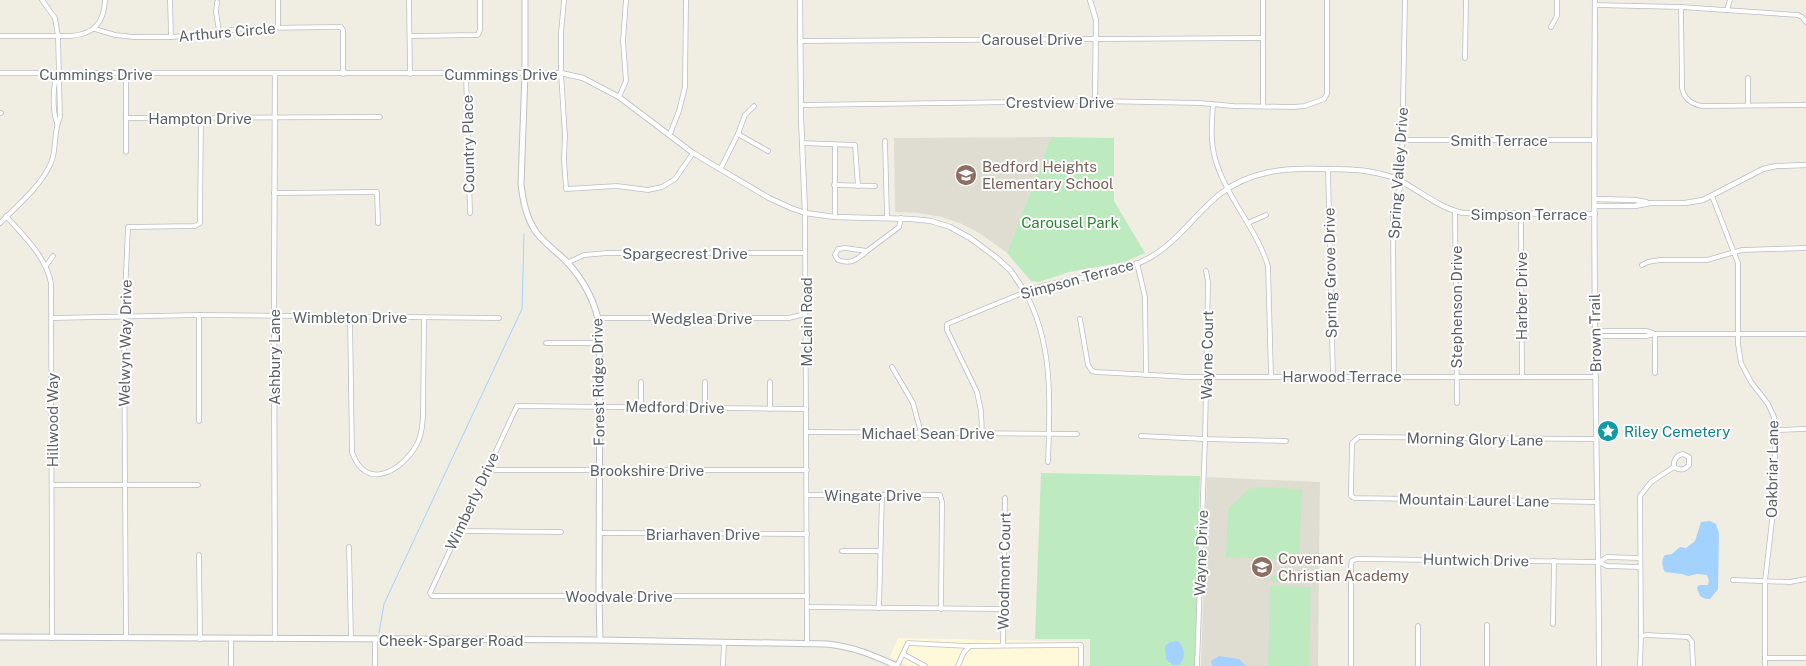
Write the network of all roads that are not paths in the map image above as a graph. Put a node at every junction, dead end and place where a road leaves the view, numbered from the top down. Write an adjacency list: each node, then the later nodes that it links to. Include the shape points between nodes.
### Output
1 (42, 0): 29 (street, via 55,18)
2 (105, 0): 26 (street, via 104,14)
3 (170, 0): 31 (street)
4 (278, 0): 24 (street)
5 (409, 0): 30 (street)
6 (480, 0): 30 (street, via 478,35)
7 (525, 0): 37 (main road, Forest Ridge Drive)
8 (564, 0): 38 (street)
9 (626, 0): 46 (street, via 623,41 626,81)
10 (686, 0): 58 (street, via 685,87)
11 (800, 0): 34 (street, McLain Road)
12 (1090, 0): 32 (street)
13 (1263, 0): 33 (street)
14 (1326, 0): 53 (street, Crestview Drive, via 1327,94 1305,106)
15 (1405, 0): 60 (street, Spring Valley Drive)
16 (1466, 0): 35 (street)
17 (1557, 0): 25 (street, via 1557,16)
18 (1730, 0): 22 (street)
19 (217, 2): 27 (street)
20 (1595, 3): 21 (street); 61 (street, Brown Trail)
21 (1681, 7): 22 (street); 51 (street, via 1682,88 1685,97 1702,106)
22 (1727, 10): 23 (street, via 1798,15)
23 (1806, 22)
24 (278, 27): 27 (street, Arthurs Circle); 42 (street, Arthurs Circle, via 342,27)
25 (1551, 27)
26 (95, 29): 29 (street, via 77,36); 31 (street, Arthurs Circle, via 134,37)
27 (219, 32): 31 (street, Arthurs Circle)
28 (0, 36): 29 (street)
29 (58, 36): 39 (street)
30 (410, 36): 43 (street)
31 (171, 37)
32 (1097, 38): 33 (street, Carousel Drive); 34 (street, Carousel Drive); 47 (street)
33 (1263, 38): 53 (street)
34 (800, 41): 50 (street, McLain Road)
35 (1465, 58)
36 (0, 73): 39 (street, Cummings Drive)
37 (525, 73): 38 (street, Cummings Drive); 44 (street, Cummings Drive); 99 (main road, Forest Ridge Drive, via 523,198 536,232)
38 (561, 73): 46 (street, Cummings Drive, via 583,78); 67 (street, via 566,188 617,186 648,190 662,187 675,179)
39 (57, 74): 40 (street, Cummings Drive); 87 (street, via 60,117 51,164 33,190)
40 (126, 74): 41 (street, Cummings Drive); 55 (street)
41 (275, 74): 42 (street, Cummings Drive); 57 (street, Ashbury Lane)
42 (342, 74): 43 (street, Cummings Drive)
43 (410, 74): 44 (street, Cummings Drive)
44 (466, 74): 83 (street, Country Place)
45 (1748, 78): 51 (street)
46 (618, 97): 58 (street, Cummings Drive)
47 (1095, 102): 48 (street, Crestview Drive); 50 (street, Crestview Drive)
48 (1213, 104): 53 (street, Crestview Drive); 75 (street, via 1212,142 1215,159)
49 (1806, 104): 51 (street)
50 (801, 105): 63 (street, McLain Road)
51 (1748, 105)
52 (754, 106): 59 (street, via 745,115)
53 (1263, 106)
54 (380, 117): 57 (street, Hampton Drive)
55 (126, 118): 56 (street, Hampton Drive); 66 (street)
56 (201, 118): 57 (street, Hampton Drive); 108 (street, Welwyn Way Drive, via 200,223 195,226 128,227)
57 (275, 118): 76 (street, Ashbury Lane)
58 (670, 134): 67 (street, Cummings Drive)
59 (738, 134): 65 (street); 69 (street)
60 (1403, 140): 61 (street, Smith Terrace); 71 (street, Spring Valley Drive)
61 (1595, 140): 78 (street, Brown Trail)
62 (884, 141): 88 (street)
63 (802, 143): 64 (street); 82 (street, McLain Road)
64 (835, 145): 72 (street); 73 (street, via 856,147)
65 (768, 151)
66 (126, 152)
67 (693, 152): 69 (street, Cummings Drive)
68 (1806, 165): 77 (street, via 1763,169)
69 (721, 168): 82 (street, Cummings Drive, via 769,198)
70 (1328, 169): 71 (street, Simpson Terrace, via 1365,171); 75 (street, Simpson Terrace, via 1270,171 1250,176); 125 (street, Spring Grove Drive)
71 (1398, 180): 81 (street, Simpson Terrace); 126 (street, Spring Valley Drive, via 1400,188 1393,211)
72 (834, 185): 73 (street); 89 (street)
73 (858, 186): 74 (street)
74 (875, 186)
75 (1228, 189): 93 (street); 100 (street, Simpson Terrace, via 1164,248)
76 (274, 193): 92 (street, via 377,192); 107 (street, Ashbury Lane)
77 (1712, 196): 79 (street, via 1685,203); 96 (street, Oakbriar Lane)
78 (1595, 199): 79 (street); 80 (street, Brown Trail)
79 (1650, 203): 80 (street)
80 (1595, 206): 85 (street, Brown Trail)
81 (1455, 212): 84 (street, Simpson Terrace); 127 (street, Stephenson Drive)
82 (805, 213): 89 (street, Cummings Drive); 97 (street, McLain Road)
83 (470, 214)
84 (1521, 214): 85 (street, Simpson Terrace); 129 (street, Harber Drive)
85 (1595, 214): 115 (street, Brown Trail)
86 (1266, 215): 93 (street)
87 (6, 216): 91 (street); 102 (street, Hillwood Way)
88 (887, 217): 89 (street, Cummings Drive); 90 (street, Cummings Drive)
89 (835, 218)
90 (901, 218): 95 (street, via 899,227); 104 (street, Cummings Drive, via 931,221 962,232 1011,271)
91 (0, 223)
92 (378, 223)
93 (1248, 223): 124 (street, via 1268,266)
94 (1806, 248): 96 (street)
95 (868, 251): 95 (street, via 845,248 838,249 835,255 844,262 854,261)
96 (1733, 252): 101 (street, via 1707,260 1660,260); 116 (street, Oakbriar Lane, via 1739,274)
97 (805, 253): 99 (street, Spargecrest Drive, via 607,253 584,255); 105 (street, McLain Road)
98 (53, 256): 102 (street)
99 (567, 263): 113 (main road, Forest Ridge Drive, via 591,296)
100 (1137, 263): 104 (street, Simpson Terrace); 123 (street, via 1145,297)
101 (1642, 265)
102 (46, 266): 110 (street, Hillwood Way, via 51,284)
103 (1206, 271): 128 (street, Wayne Court)
104 (1025, 292): 146 (street, Simpson Terrace, via 950,322 946,327 977,392); 147 (street, via 1038,320 1046,353)
105 (806, 314): 113 (street, Wedglea Drive, via 789,318); 140 (street, McLain Road)
106 (199, 316): 107 (street, Wimbleton Drive); 108 (street, Wimbleton Drive); 141 (street)
107 (274, 316): 109 (street, Wimbleton Drive); 197 (street, Ashbury Lane)
108 (124, 317): 110 (street, Wimbleton Drive); 159 (street, Welwyn Way Drive)
109 (350, 317): 111 (street, Wimbleton Drive); 111 (street, via 351,443 355,460 363,470 376,475 390,472 409,455 421,434)
110 (52, 318): 158 (street, Hillwood Way)
111 (424, 318): 112 (street, Wimbleton Drive)
112 (499, 318)
113 (598, 318): 120 (main road, Forest Ridge Drive)
114 (1080, 318): 123 (street, Harwood Terrace, via 1090,369)
115 (1595, 333): 117 (street, via 1646,331); 130 (street, Brown Trail)
116 (1738, 333): 117 (street); 118 (street); 143 (street, Oakbriar Lane, via 1742,363 1750,382 1772,412)
117 (1655, 334): 122 (street)
118 (1806, 334)
119 (546, 343): 120 (street)
120 (600, 343): 135 (main road, Forest Ridge Drive)
121 (892, 367): 145 (street, via 913,403)
122 (1655, 373)
123 (1146, 375): 128 (street, Harwood Terrace)
124 (1270, 376): 125 (street, Harwood Terrace); 128 (street, Harwood Terrace)
125 (1333, 376): 126 (street, Harwood Terrace)
126 (1394, 376): 127 (street, Harwood Terrace)
127 (1457, 376): 129 (street, Harwood Terrace); 134 (street, Stephenson Drive)
128 (1207, 377): 150 (street, Wayne Court)
129 (1522, 377): 130 (street, Harwood Terrace)
130 (1596, 377): 151 (street, Brown Trail)
131 (641, 382): 136 (street)
132 (706, 382): 138 (street)
133 (770, 382): 139 (street)
134 (1457, 403)
135 (599, 407): 136 (street, Medford Drive); 137 (street, Medford Drive); 156 (main road, Forest Ridge Drive)
136 (641, 407): 138 (street, Medford Drive)
137 (515, 408): 155 (street, Wimberly Drive)
138 (706, 408): 139 (street, Medford Drive)
139 (770, 409): 140 (street, Medford Drive)
140 (806, 409): 144 (street, McLain Road)
141 (199, 421)
142 (1806, 429): 143 (street)
143 (1775, 430): 180 (street, Oakbriar Lane)
144 (806, 432): 145 (street, Michael Sean Drive); 157 (street, McLain Road)
145 (921, 433): 146 (street, Michael Sean Drive)
146 (982, 433): 147 (street, Michael Sean Drive)
147 (1049, 434): 148 (street, Michael Sean Drive); 153 (street)
148 (1076, 434)
149 (1141, 436): 150 (street)
150 (1205, 439): 152 (street); 215 (street, Wayne Drive)
151 (1596, 439): 163 (street, Morning Glory Lane, via 1359,437 1352,443); 165 (street, Brown Trail)
152 (1286, 440)
153 (1048, 462)
154 (1674, 467): 154 (street, via 1687,468 1689,457 1678,456); 174 (street, via 1652,482 1640,496)
155 (487, 470): 156 (street, Brookshire Drive); 166 (street, Wimberly Drive)
156 (599, 470): 157 (street, Brookshire Drive); 168 (main road, Forest Ridge Drive)
157 (806, 470): 161 (street, McLain Road)
158 (52, 484): 159 (street); 193 (street, Hillwood Way)
159 (125, 485): 160 (street); 194 (street, Welwyn Way Drive)
160 (198, 485)
161 (807, 495): 162 (street, Wingate Drive); 169 (street, McLain Road)
162 (882, 495): 172 (street); 186 (street, Wingate Drive, via 940,495)
163 (1351, 496): 165 (street, Mountain Laurel Lane)
164 (1005, 498): 187 (street, Woodmont Court)
165 (1597, 502): 176 (street, Brown Trail)
166 (458, 531): 167 (street); 181 (street, Wimberly Drive)
167 (560, 532)
168 (599, 533): 169 (street, Briarhaven Drive); 182 (main road, Forest Ridge Drive)
169 (807, 534): 183 (street, McLain Road)
170 (349, 547): 198 (street)
171 (842, 551): 172 (street)
172 (880, 551): 185 (street)
173 (199, 555): 195 (street)
174 (1640, 558): 176 (street, via 1607,557); 177 (street)
175 (1554, 561): 176 (street, Huntwich Drive); 188 (street); 216 (street, Huntwich Drive, via 1354,560 1351,566)
176 (1599, 562): 177 (street, via 1607,566); 219 (street, Brown Trail)
177 (1640, 568): 191 (street)
178 (1806, 579): 180 (street)
179 (1733, 580): 180 (street)
180 (1766, 582): 206 (street, Oakbriar Lane)
181 (431, 595): 182 (street, Woodvale Drive)
182 (598, 596): 183 (street, Woodvale Drive); 200 (main road, Forest Ridge Drive)
183 (807, 596): 184 (street, McLain Road)
184 (808, 607): 185 (street); 202 (street, McLain Road)
185 (879, 608): 186 (street)
186 (941, 609): 187 (street)
187 (1004, 610): 203 (street, Woodmont Court)
188 (1553, 624)
189 (1487, 625): 218 (street)
190 (1418, 626): 217 (street)
191 (1641, 636): 220 (street); 221 (street, via 1688,637 1692,642)
192 (0, 637): 193 (main road, Cheek-Sparger Road)
193 (52, 638): 194 (main road, Cheek-Sparger Road)
194 (126, 639): 195 (main road, Cheek-Sparger Road)
195 (200, 639): 196 (main road, Cheek-Sparger Road)
196 (231, 639): 197 (main road, Cheek-Sparger Road); 208 (street)
197 (275, 639): 198 (main road, Cheek-Sparger Road)
198 (351, 639): 199 (main road, Cheek-Sparger Road)
199 (375, 639): 200 (main road, Cheek-Sparger Road); 209 (street)
200 (600, 640): 201 (main road, Cheek-Sparger Road)
201 (724, 643): 202 (main road, Cheek-Sparger Road); 210 (street)
202 (808, 644): 211 (main road, Cheek-Sparger Road, via 846,646)
203 (1004, 645): 204 (street); 214 (street, via 1082,645)
204 (968, 646): 205 (street, via 908,643); 213 (street)
205 (903, 654): 211 (street); 212 (street)
206 (1765, 658): 207 (street); 222 (street, Oakbriar Lane)
207 (1806, 658)
208 (231, 666)
209 (375, 666)
210 (723, 666)
211 (897, 666)
212 (925, 666)
213 (958, 666)
214 (1081, 666)
215 (1197, 666)
216 (1351, 666)
217 (1418, 666)
218 (1487, 666)
219 (1599, 666)
220 (1640, 666)
221 (1693, 666)
222 (1765, 666)

